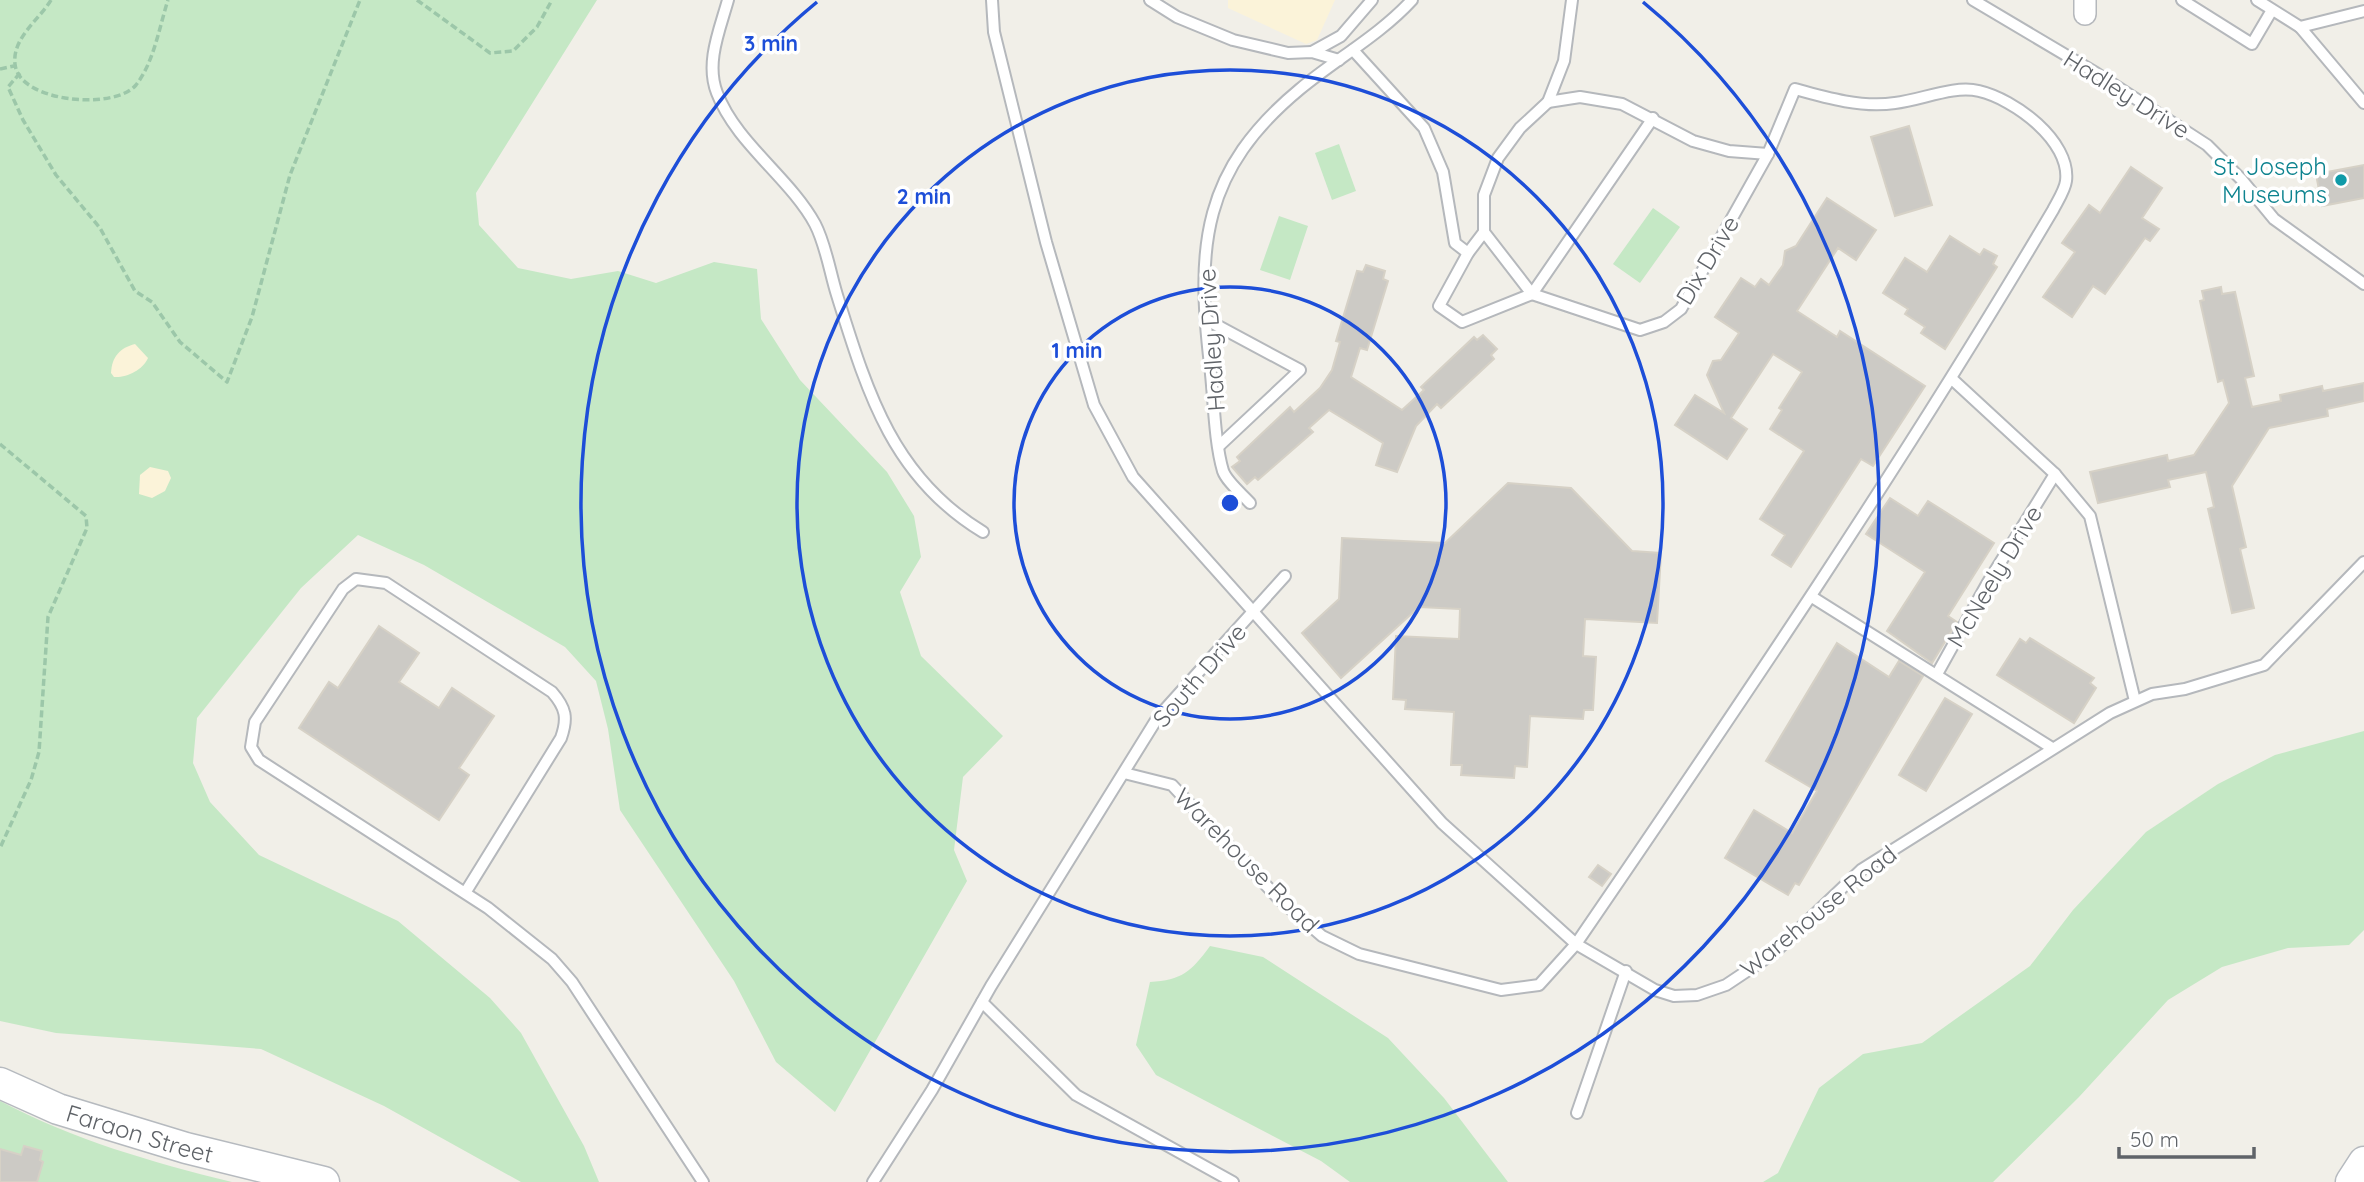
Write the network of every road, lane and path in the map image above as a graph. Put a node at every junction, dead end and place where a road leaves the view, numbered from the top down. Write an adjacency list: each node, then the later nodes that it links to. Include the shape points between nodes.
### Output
1 (51, 0): 21 (path, via 20,39)
2 (168, 0): 23 (path, via 154,51 135,86 121,97 51,96 24,84)
3 (360, 0): 23 (path, via 290,175 252,317 227,382 180,342 152,302 135,291 100,228 56,175 8,87)
4 (416, 0): 5 (path, via 490,52 513,51 537,27)
5 (552, 0)
6 (728, 0): 38 (lane, via 713,58 716,92 729,117 815,225 868,392 889,436 953,514)
7 (992, 0): 42 (lane, via 994,32 1046,242 1098,417 1133,477)
8 (1150, 0): 19 (lane, via 1177,17 1233,40 1288,53)
9 (1372, 0): 19 (lane, via 1342,36)
10 (1412, 0): 18 (lane, Hadley Drive)
11 (1572, 0): 24 (lane, via 1564,61)
12 (1973, 0): 30 (lane, Hadley Drive, via 2207,145 2274,219)
13 (2182, 0): 15 (lane, via 2252,44)
14 (2257, 0): 15 (lane)
15 (2272, 10): 17 (lane)
16 (2364, 11): 17 (lane)
17 (2300, 27): 25 (lane)
18 (1353, 50): 20 (lane, Hadley Drive); 29 (lane, via 1424,128 1443,172 1455,243)
19 (1312, 51): 20 (lane)
20 (1339, 60): 32 (lane, Hadley Drive, via 1263,122 1234,162 1214,202 1206,245)
21 (14, 66): 22 (path); 23 (path)
22 (0, 69)
23 (20, 73)
24 (1548, 102): 26 (lane, via 1580,97 1622,104); 28 (lane, via 1497,158 1484,194)
25 (2364, 103)
26 (1653, 118): 27 (lane, via 1693,141); 31 (lane)
27 (1768, 154): 31 (lane, Dix Drive, via 1681,309 1664,322 1640,330); 33 (lane, Dix Drive, via 1796,89 1837,101 1891,104 1958,90 1980,91 2012,105 2045,129 2060,152 2066,181 2053,211)
28 (1484, 232): 29 (lane); 31 (lane)
29 (1468, 253): 31 (lane, via 1439,306 1462,322)
30 (2364, 284)
31 (1532, 293)
32 (1205, 318): 35 (lane, Hadley Drive); 35 (lane, via 1300,370)
33 (1952, 379): 36 (lane); 41 (lane)
34 (0, 444): 47 (path, via 86,516 87,528 48,617 39,752 32,780)
35 (1220, 445): 37 (lane, Hadley Drive, via 1223,473)
36 (2055, 474): 43 (lane, McNeely Drive); 44 (lane, via 2090,516)
37 (1250, 503)
38 (983, 533)
39 (2364, 562): 44 (lane, Warehouse Road, via 2264,665)
40 (1285, 576): 42 (lane, South Drive)
41 (1812, 597): 43 (lane, McNeely Drive); 49 (lane)
42 (1253, 613): 46 (lane, South Drive, via 1158,717); 49 (lane, via 1442,823)
43 (1937, 674): 45 (lane)
44 (2135, 701): 45 (lane, Warehouse Road)
45 (2052, 748): 50 (lane, Warehouse Road, via 1861,870 1774,953 1726,985 1697,995 1674,996)
46 (1124, 773): 49 (lane, Warehouse Road, via 1172,785 1279,898 1322,936 1359,954 1501,990 1539,985); 51 (lane, South Drive)
47 (0, 848)
48 (465, 893): 48 (lane, via 259,760 251,747 255,722 343,589 356,579 386,583 552,692 563,704 567,721 561,738); 56 (lane, via 521,932 572,982)
49 (1576, 944): 50 (lane, Warehouse Road)
50 (1626, 971): 53 (lane)
51 (982, 1003): 57 (lane, South Drive); 58 (lane, via 1076,1095)
52 (0, 1083): 55 (main road, Faraon Street, via 58,1109 186,1148)
53 (1577, 1113)
54 (2364, 1162): 59 (main road)
55 (324, 1182)
56 (703, 1182)
57 (873, 1182)
58 (1233, 1182)
59 (2351, 1182)

